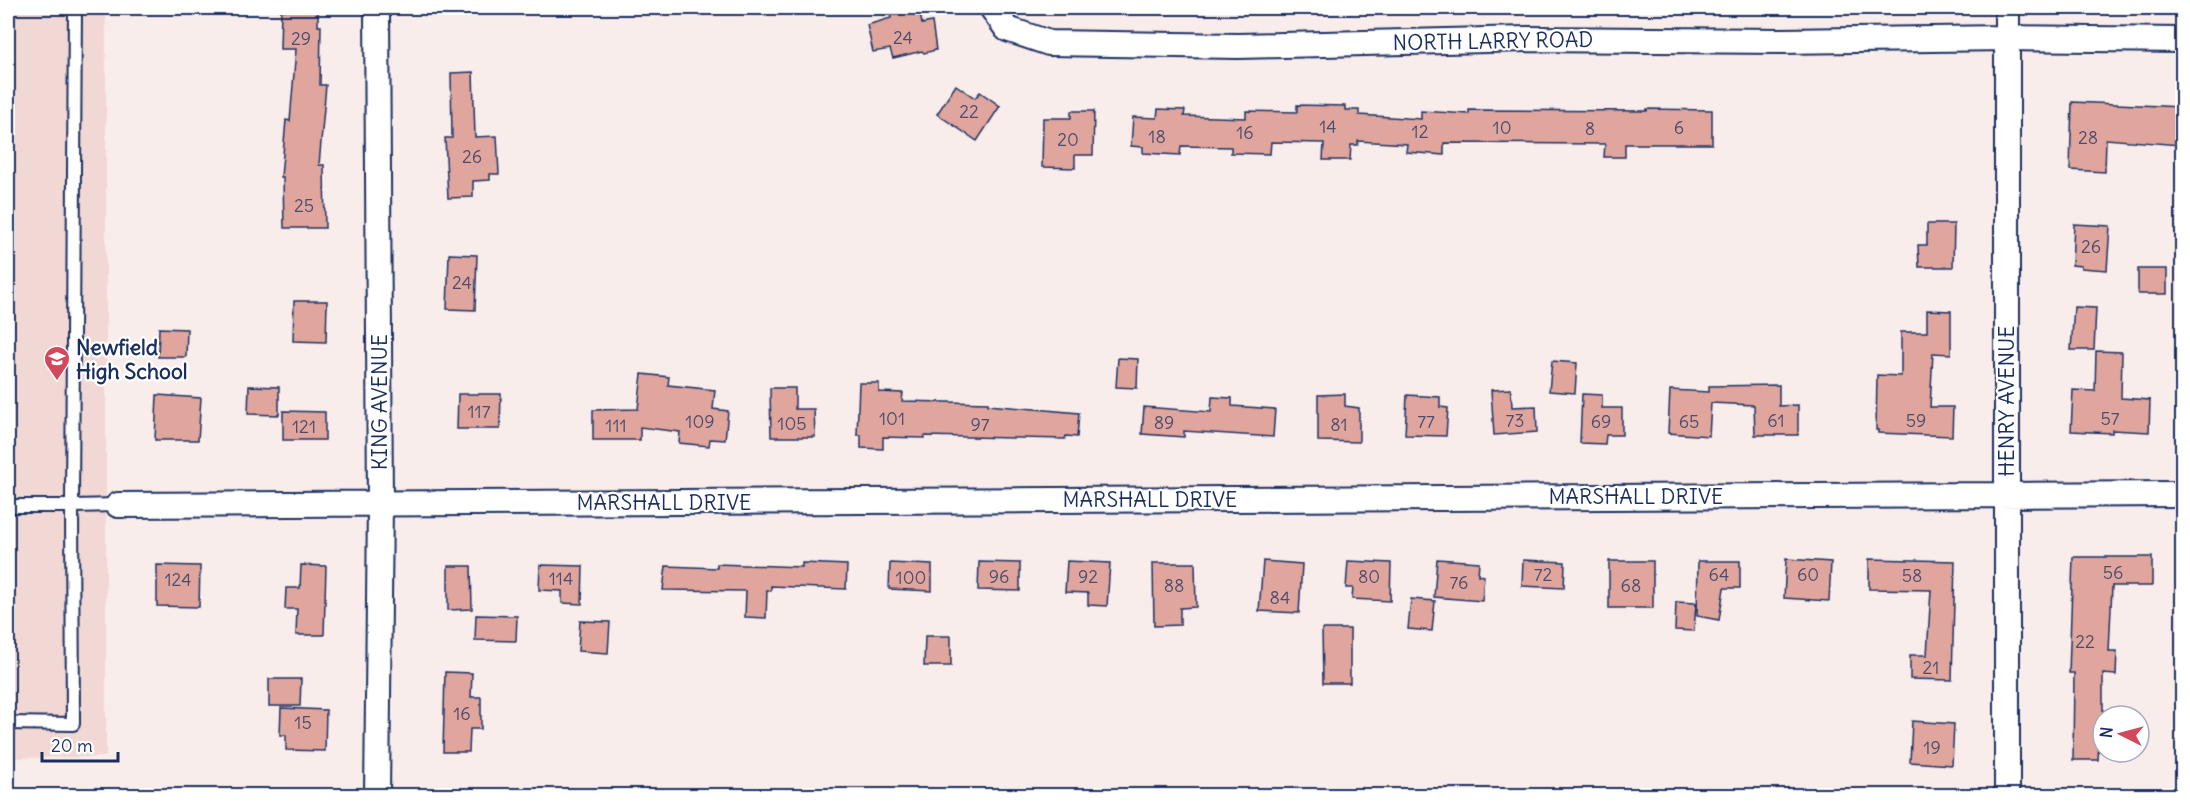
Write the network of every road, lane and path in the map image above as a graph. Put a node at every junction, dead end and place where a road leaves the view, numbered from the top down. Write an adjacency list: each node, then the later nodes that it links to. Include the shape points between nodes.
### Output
1 (75, 8): 12 (lane)
2 (377, 8): 9 (street, KING AVENUE)
3 (992, 8): 5 (street, NORTH LARRY ROAD, via 1007,29 1049,43 1238,46 1527,39)
4 (2007, 8): 5 (street, HENRY AVENUE)
5 (2007, 38): 6 (street, NORTH LARRY ROAD); 7 (street, HENRY AVENUE)
6 (2182, 40)
7 (2006, 494): 8 (street, MARSHALL DRIVE); 9 (street, MARSHALL DRIVE); 15 (street, HENRY AVENUE)
8 (2182, 494)
9 (380, 503): 10 (street, MARSHALL DRIVE); 14 (street, KING AVENUE)
10 (118, 505): 12 (lane)
11 (8, 506): 12 (lane)
12 (72, 506): 13 (lane, via 74,724)
13 (8, 723)
14 (377, 795)
15 (2007, 795)

